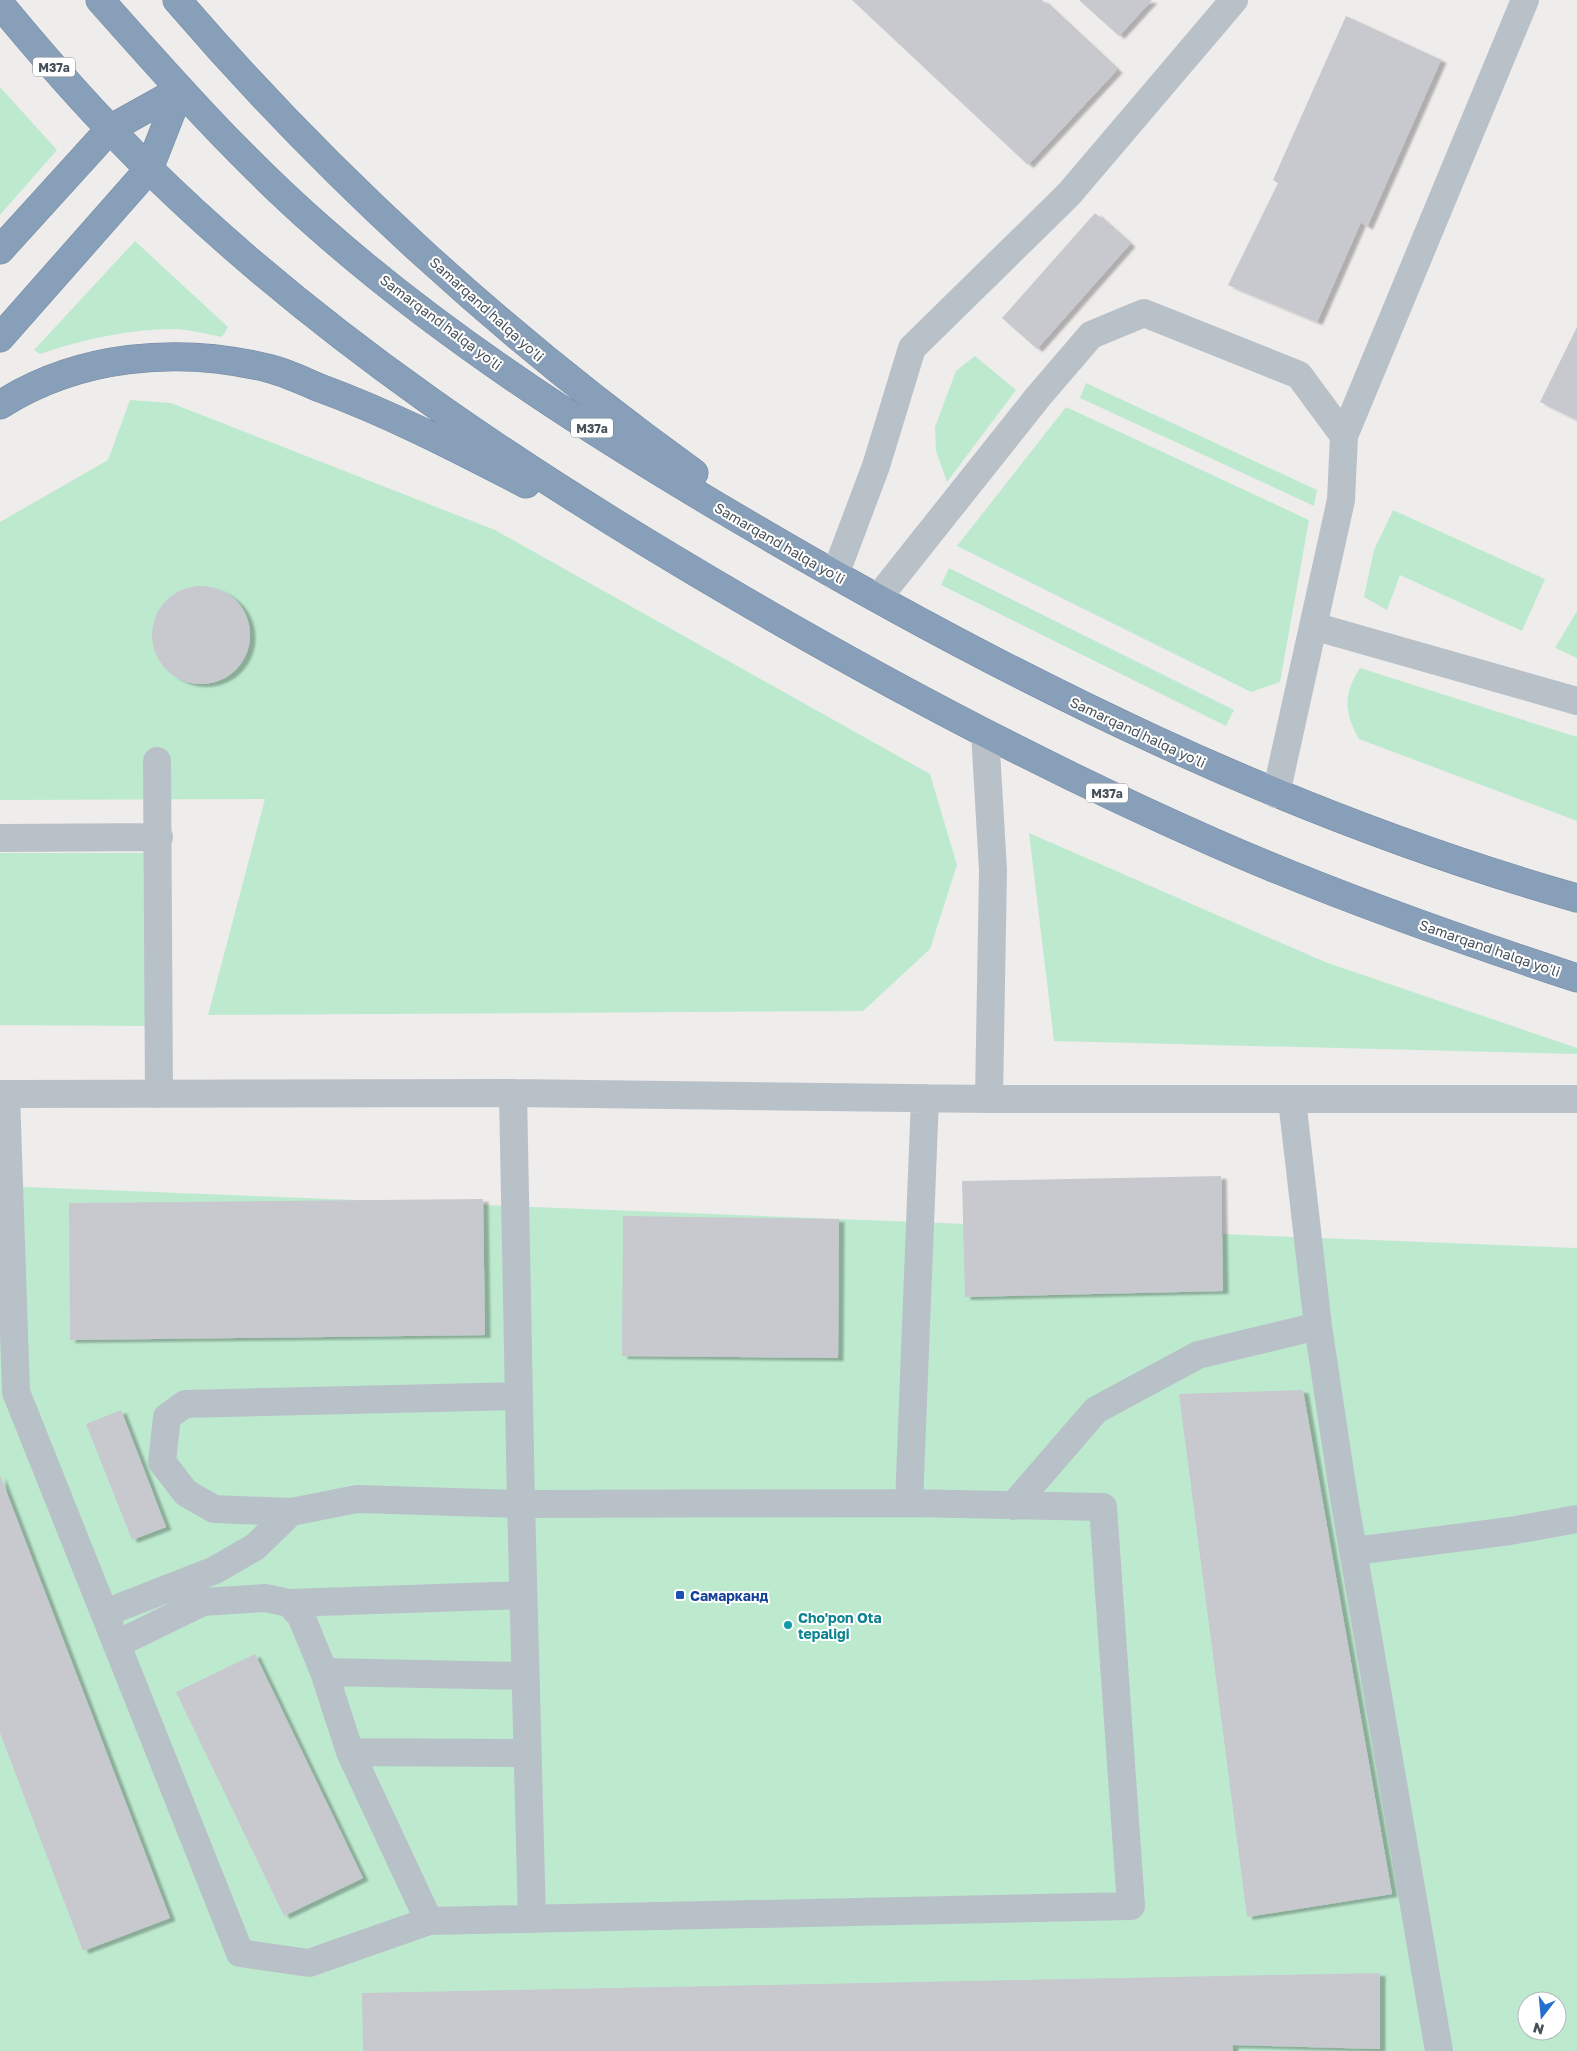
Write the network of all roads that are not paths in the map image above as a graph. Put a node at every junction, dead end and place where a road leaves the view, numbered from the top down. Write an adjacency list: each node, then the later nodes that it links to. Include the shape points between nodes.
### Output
1 (100, 0): 6 (highway, Samarqand halqa yoʻli / M37a)
2 (177, 0): 14 (highway, Samarqand halqa yo'li / M37a, via 274,106 361,193 496,318 597,402)
3 (1234, 0): 14 (lane, via 1069,194 912,348 876,466)
4 (1525, 0): 12 (lane)
5 (0, 4): 7 (highway, M37a)
6 (180, 90): 7 (highway); 8 (highway); 14 (highway, Samarqand halqa yoʻli / M37a, via 234,148 322,229 412,302 622,448)
7 (110, 129): 8 (highway, Samarqand halqa yoʻli); 9 (highway)
8 (149, 169): 10 (highway); 13 (highway, Samarqand halqa yoʻli / M37a, via 240,252 339,333 508,453)
9 (0, 250)
10 (0, 338)
11 (0, 405): 13 (highway, via 67,373 129,360 165,356 235,361 269,368 408,424)
12 (1344, 436): 15 (lane, via 1299,375 1144,313 1091,334); 16 (lane, via 1341,500)
13 (663, 553): 18 (highway, Samarqand halqa yoʻli / M37a, via 836,653)
14 (835, 575): 15 (highway, Samarqand halqa yoʻli / M37a)
15 (878, 598): 20 (highway, Samarqand halqa yoʻli / M37a, via 1064,697 1165,746)
16 (1313, 626): 17 (lane); 20 (lane)
17 (1577, 701)
18 (985, 733): 24 (highway, Samarqand halqa yoʻli / M37a, via 1138,808 1292,876); 29 (lane, via 993,870)
19 (157, 761): 21 (lane)
20 (1276, 794): 23 (highway, Samarqand halqa yoʻli / M37a, via 1412,846)
21 (159, 837): 22 (lane); 27 (lane)
22 (0, 838)
23 (1577, 898)
24 (1577, 978)
25 (513, 1093): 27 (lane); 28 (lane); 33 (lane)
26 (3, 1094): 27 (lane); 42 (lane, via 16,1392)
27 (160, 1094)
28 (925, 1098): 29 (lane); 34 (lane)
29 (989, 1099): 31 (lane)
30 (1577, 1099): 31 (lane)
31 (1292, 1100): 32 (lane)
32 (1318, 1326): 36 (lane, via 1198,1356 1096,1410); 39 (lane)
33 (519, 1396): 35 (lane); 37 (lane, via 185,1404 167,1417 162,1462 186,1492 214,1509)
34 (909, 1503): 35 (lane); 36 (lane)
35 (521, 1504): 37 (lane, via 357,1499); 40 (lane)
36 (1013, 1506): 48 (lane, via 1103,1507 1131,1906)
37 (291, 1512): 42 (lane, via 255,1547 215,1570)
38 (1577, 1519): 39 (lane)
39 (1354, 1551): 50 (lane)
40 (523, 1596): 41 (lane); 45 (lane)
41 (289, 1603): 43 (lane, via 265,1598 203,1602); 44 (lane, via 301,1616)
42 (105, 1613): 43 (lane)
43 (117, 1644): 49 (lane, via 240,1954 308,1963)
44 (324, 1672): 45 (lane); 46 (lane)
45 (525, 1676): 47 (lane)
46 (350, 1752): 47 (lane); 49 (lane)
47 (528, 1753): 48 (lane)
48 (532, 1919): 49 (lane)
49 (429, 1921)
50 (1439, 2051)

